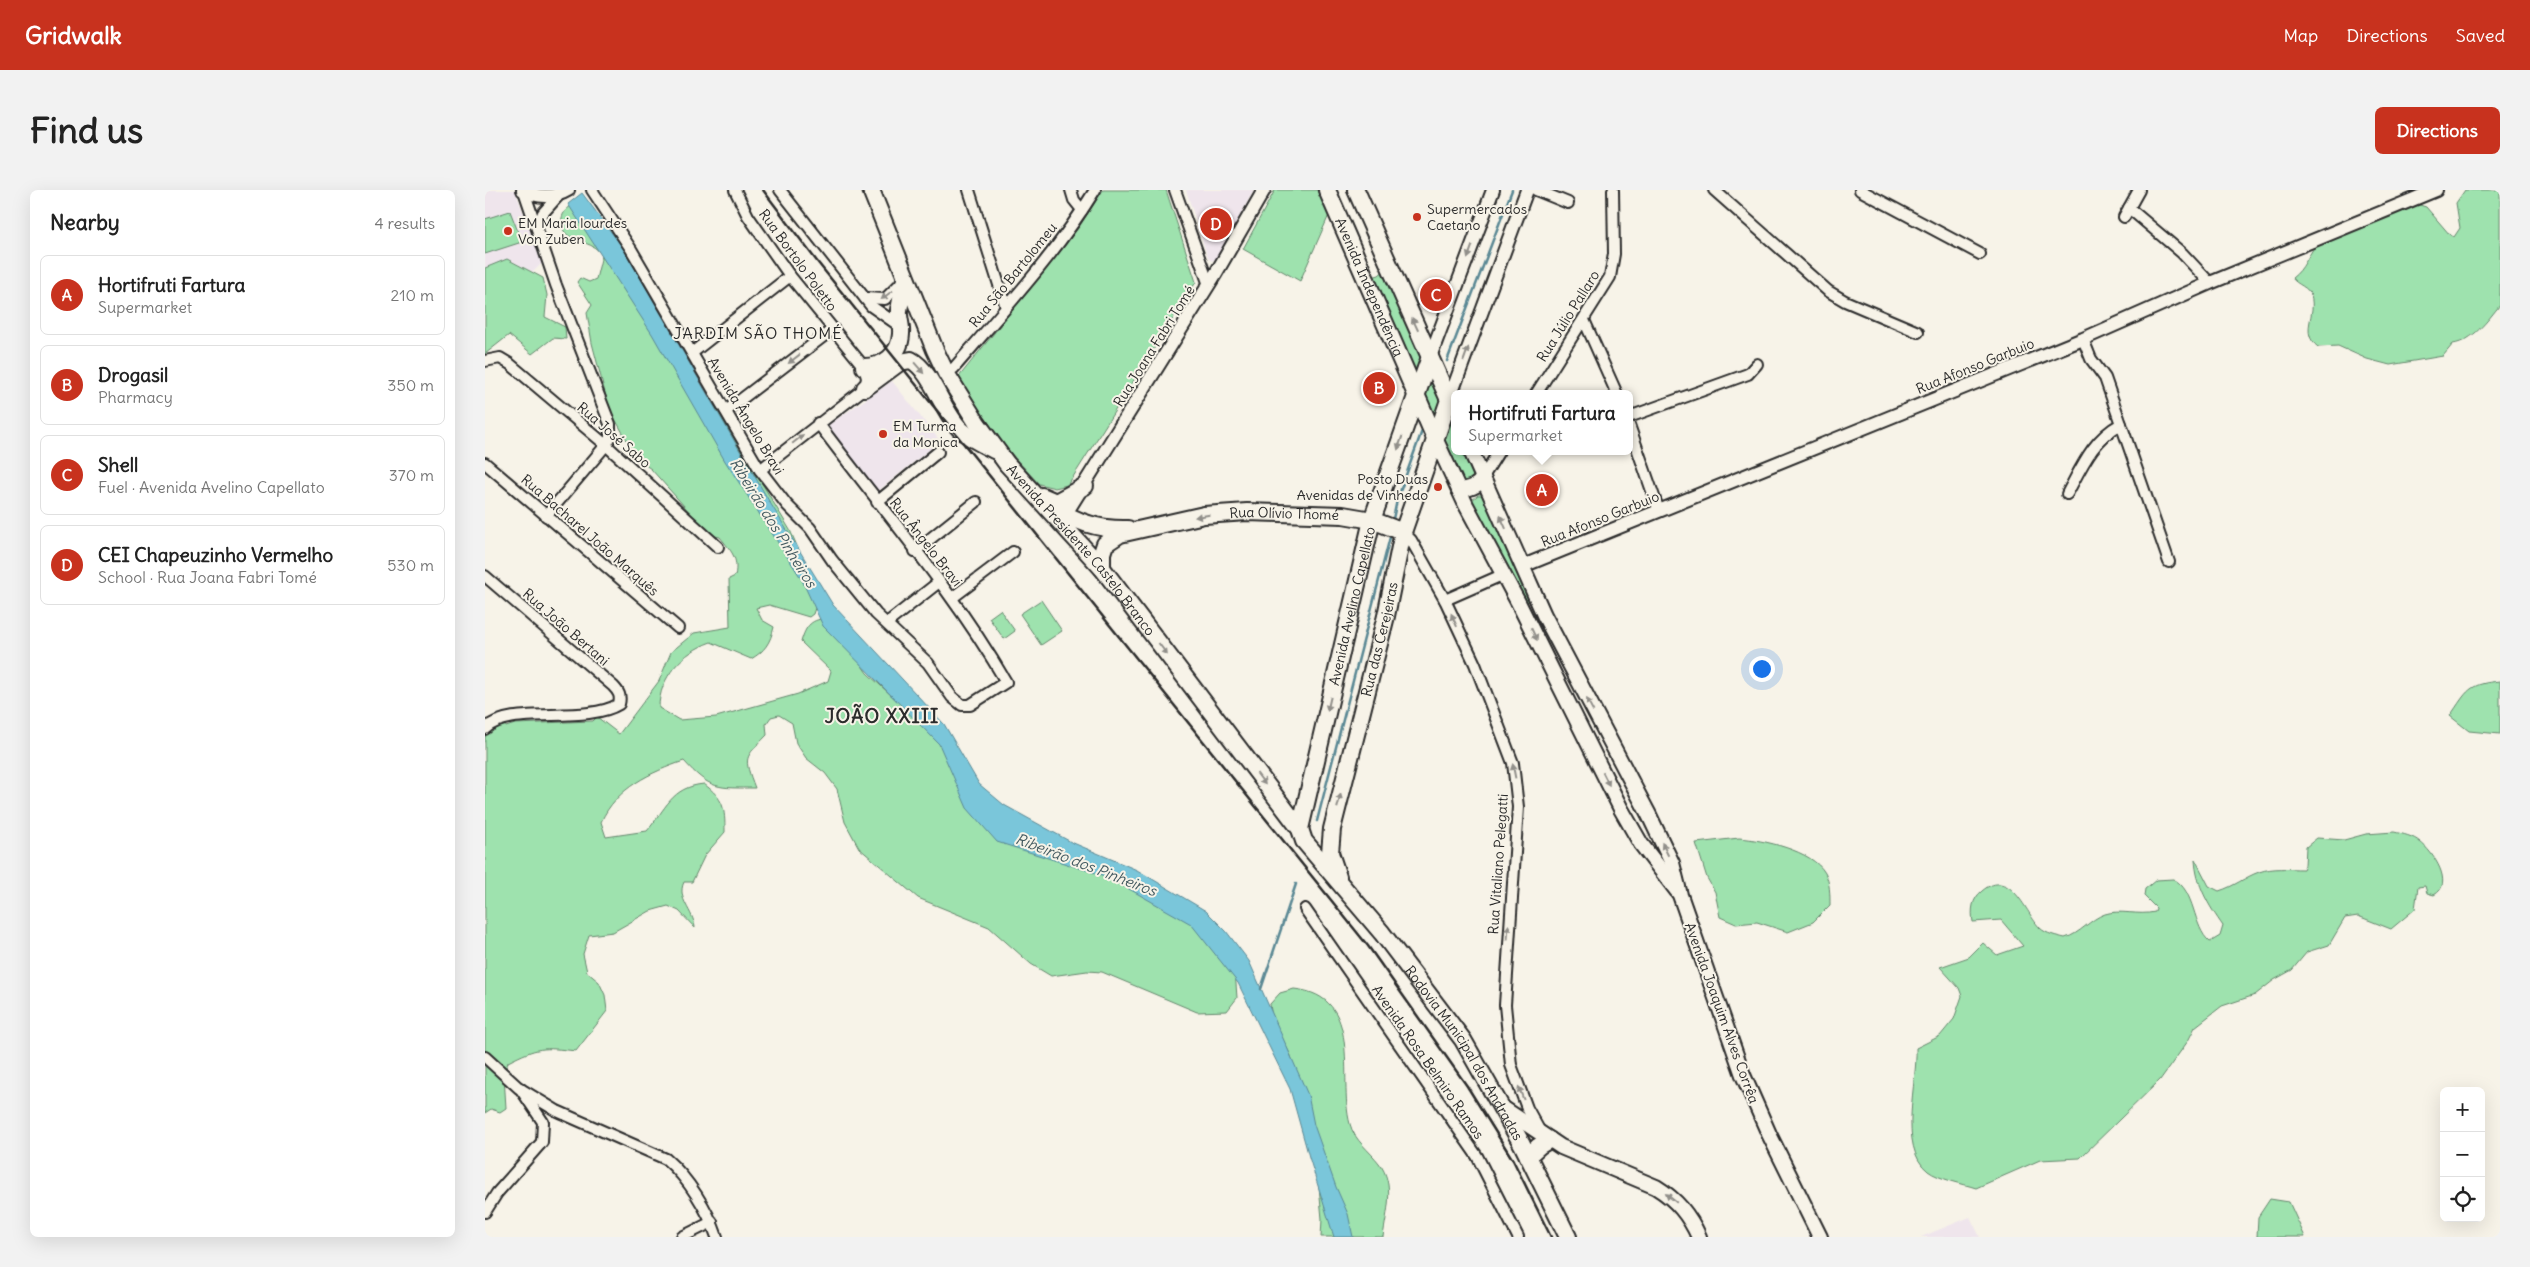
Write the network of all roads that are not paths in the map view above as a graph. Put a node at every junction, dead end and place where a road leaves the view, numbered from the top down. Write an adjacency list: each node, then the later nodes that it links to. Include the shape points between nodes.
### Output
1 (592, 190): 39 (street, Avenida Ângelo Bravi)
2 (735, 190): 28 (street, Rua Bortolo Poletto, via 748,216)
3 (780, 190): 32 (street)
4 (871, 190): 29 (main road, Avenida Presidente Castelo Branco)
5 (969, 190): 33 (street)
6 (1071, 190): 23 (street)
7 (1095, 190): 23 (street, Rua São Bartolomeu)
8 (1175, 190): 31 (street)
9 (1264, 190): 31 (street, Rua Joana Fabri Tomé)
10 (1327, 190): 25 (main road, Avenida Independência)
11 (1356, 190): 27 (main road, Avenida Independência)
12 (1493, 190): 40 (street, Avenida Avelino Capellato, one-way to 40)
13 (1527, 190): 46 (street, one-way to 13)
14 (1536, 190): 22 (street)
15 (1613, 190): 34 (street, Rua Júlio Pallaro, via 1612,271)
16 (1714, 190): 37 (street, via 1828,291 1845,302)
17 (1860, 190): 26 (street)
18 (2139, 190): 30 (street, via 2126,212 2182,253)
19 (2436, 190): 30 (street, Rua Afonso Garbuio)
20 (523, 191): 21 (street, via 541,196); 24 (street)
21 (564, 193): 24 (street, via 543,212)
22 (1568, 203)
23 (1083, 210): 33 (street, Rua São Bartolomeu)
24 (537, 227): 58 (street, via 556,285 609,417 610,438)
25 (1349, 240): 27 (main road, via 1370,272 1377,272); 49 (main road, Avenida Independência)
26 (1980, 254)
27 (1387, 263): 40 (main road, Avenida Independência, one-way to 27)
28 (790, 276): 36 (street, Rua Bortolo Poletto); 39 (street)
29 (905, 279): 32 (street, one-way to 32, via 885,299); 35 (main road, via 899,313); 44 (main road, Avenida Presidente Castelo Branco)
30 (2210, 282): 38 (street, Rua Afonso Garbuio)
31 (1209, 285): 66 (street, Rua Joana Fabri Tomé)
32 (865, 298): 35 (street)
33 (1007, 307): 44 (street, Rua São Bartolomeu, via 954,368)
34 (1584, 320): 47 (street, Rua Júlio Pallaro); 48 (street)
35 (901, 327): 43 (main road, via 901,337 889,359 875,367)
36 (833, 329): 43 (street, Rua Bortolo Poletto); 52 (street, one-way to 52)
37 (1918, 332)
38 (2083, 339): 55 (street, via 2091,359 2105,378); 74 (street, Rua Afonso Garbuio)
39 (692, 353): 52 (street, Avenida Ângelo Bravi)
40 (1430, 357): 49 (main road, Avenida Avelino Capellato); 50 (main road, Avenida Independência)
41 (485, 361): 58 (street, Rua José Sabo, via 500,358 510,364)
42 (1757, 364): 53 (street, via 1748,374)
43 (864, 367): 45 (street)
44 (945, 373): 60 (main road, Avenida Presidente Castelo Branco)
45 (865, 388): 54 (street); 60 (main road, one-way to 60, via 900,362 911,360 920,367 959,428)
46 (1458, 390)
47 (1540, 390)
48 (1615, 390)
49 (1416, 397): 57 (main road, Avenida Independência); 77 (main road, Avenida Avelino Capellato, one-way to 77)
50 (1451, 404)
51 (1451, 408): 57 (main road, Rua das Cerejeiras)
52 (726, 412): 64 (street, Avenida Ângelo Bravi)
53 (1633, 416)
54 (818, 423): 64 (street, one-way to 54); 71 (street, Rua Ângelo Bravi)
55 (2121, 424): 70 (street, via 2094,444); 86 (street)
56 (1633, 436): 74 (street)
57 (1435, 438): 67 (main road, Avenida Independência); 80 (main road, Rua das Cerejeiras)
58 (605, 446): 76 (street); 81 (street, Rua José Sabo)
59 (938, 452): 71 (street)
60 (999, 453): 69 (main road, Avenida Presidente Castelo Branco)
61 (1473, 455): 65 (main road)
62 (1497, 455): 65 (street)
63 (485, 463): 76 (street, Rua Bacharel João Marquês)
64 (761, 470): 96 (street, Avenida Ângelo Bravi, via 876,614)
65 (1483, 477): 67 (main road, via 1469,489); 68 (main road)
66 (1085, 486): 69 (main road, via 1056,502); 75 (street, Rua Joana Fabri Tomé); 78 (street, via 1079,503)
67 (1459, 490): 73 (main road, Avenida Independência)
68 (1489, 492): 73 (main road, via 1481,492); 87 (main road, one-way to 68)
69 (1035, 493): 75 (main road, Avenida Presidente Castelo Branco)
70 (2067, 494)
71 (877, 502): 82 (street, Rua Ângelo Bravi)
72 (975, 502): 82 (street)
73 (1466, 505): 89 (main road, Avenida Independência)
74 (1659, 511): 87 (street, Rua Afonso Garbuio)
75 (1057, 514): 78 (main road); 88 (main road, Avenida Presidente Castelo Branco)
76 (546, 516): 97 (street, Rua Bacharel João Marquês)
77 (1372, 520): 79 (main road, Rua Olívio Thomé, one-way to 79, via 1343,515 1247,512 1204,515); 80 (main road, Rua Olívio Thomé); 101 (main road, Avenida Avelino Capellato, one-way to 101)
78 (1090, 525): 79 (main road, via 1114,530)
79 (1139, 528): 88 (main road, via 1120,534 1105,544)
80 (1403, 532): 84 (street); 85 (main road, Rua das Cerejeiras)
81 (718, 547)
82 (915, 551): 91 (street, Rua Ângelo Bravi)
83 (1013, 552): 93 (street)
84 (1418, 552): 85 (street); 94 (street)
85 (1399, 554): 100 (main road, Rua das Cerejeiras, one-way to 85)
86 (2169, 562)
87 (1523, 566): 92 (main road, Avenida Joaquim Alves Corrêa)
88 (1102, 568): 101 (main road, Avenida Presidente Castelo Branco, one-way to 101)
89 (1502, 575): 94 (street); 95 (main road, Avenida Joaquim Alves Corrêa)
90 (485, 576): 99 (street, Rua João Bertani, via 620,695 619,704 601,712 505,718)
91 (939, 582): 93 (street, Rua Ângelo Bravi); 96 (street)
92 (1529, 582): 95 (main road, via 1531,608); 103 (main road, Avenida Joaquim Alves Corrêa, one-way to 92, via 1672,863 1649,815 1563,654)
93 (952, 598): 98 (street, Rua Ângelo Bravi, via 1006,682 970,705)
94 (1445, 600): 108 (street, Rua Vitaliano Pelegatti, one-way to 94, via 1527,1108 1508,1048 1506,959 1518,807 1514,770 1503,734)
95 (1518, 602): 103 (main road, Avenida Joaquim Alves Corrêa, one-way to 103, via 1641,844)
96 (887, 623): 98 (street, Avenida Ângelo Bravi, via 929,663 952,697)
97 (678, 628)
98 (962, 705)
99 (485, 729)
100 (1332, 829): 101 (main road, via 1327,836); 102 (main road, Rua das Cerejeiras, via 1330,853)
101 (1305, 841): 102 (main road, Avenida Presidente Castelo Branco)
102 (1340, 882): 107 (main road, Rodovia Municipal dos Andradas, via 1463,1040)
103 (1680, 895): 117 (main road, Avenida Joaquim Alves Corrêa, via 1743,1075)
104 (1305, 909): 114 (street, Avenida Rosa Belmiro Ramos, via 1477,1156)
105 (485, 1057): 106 (street)
106 (519, 1088): 110 (street, via 543,1122 542,1142 497,1193); 111 (street, via 557,1111 667,1159 678,1169)
107 (1503, 1108): 108 (main road); 109 (main road, Rodovia Municipal dos Andradas)
108 (1547, 1138): 109 (main road); 116 (main road, one-way to 108, via 1687,1214 1670,1196)
109 (1528, 1156): 115 (main road, Rodovia Municipal dos Andradas)
110 (485, 1212)
111 (712, 1222): 112 (street); 113 (street)
112 (682, 1237)
113 (717, 1237)
114 (1518, 1237)
115 (1568, 1237)
116 (1699, 1237)
117 (1820, 1237)

